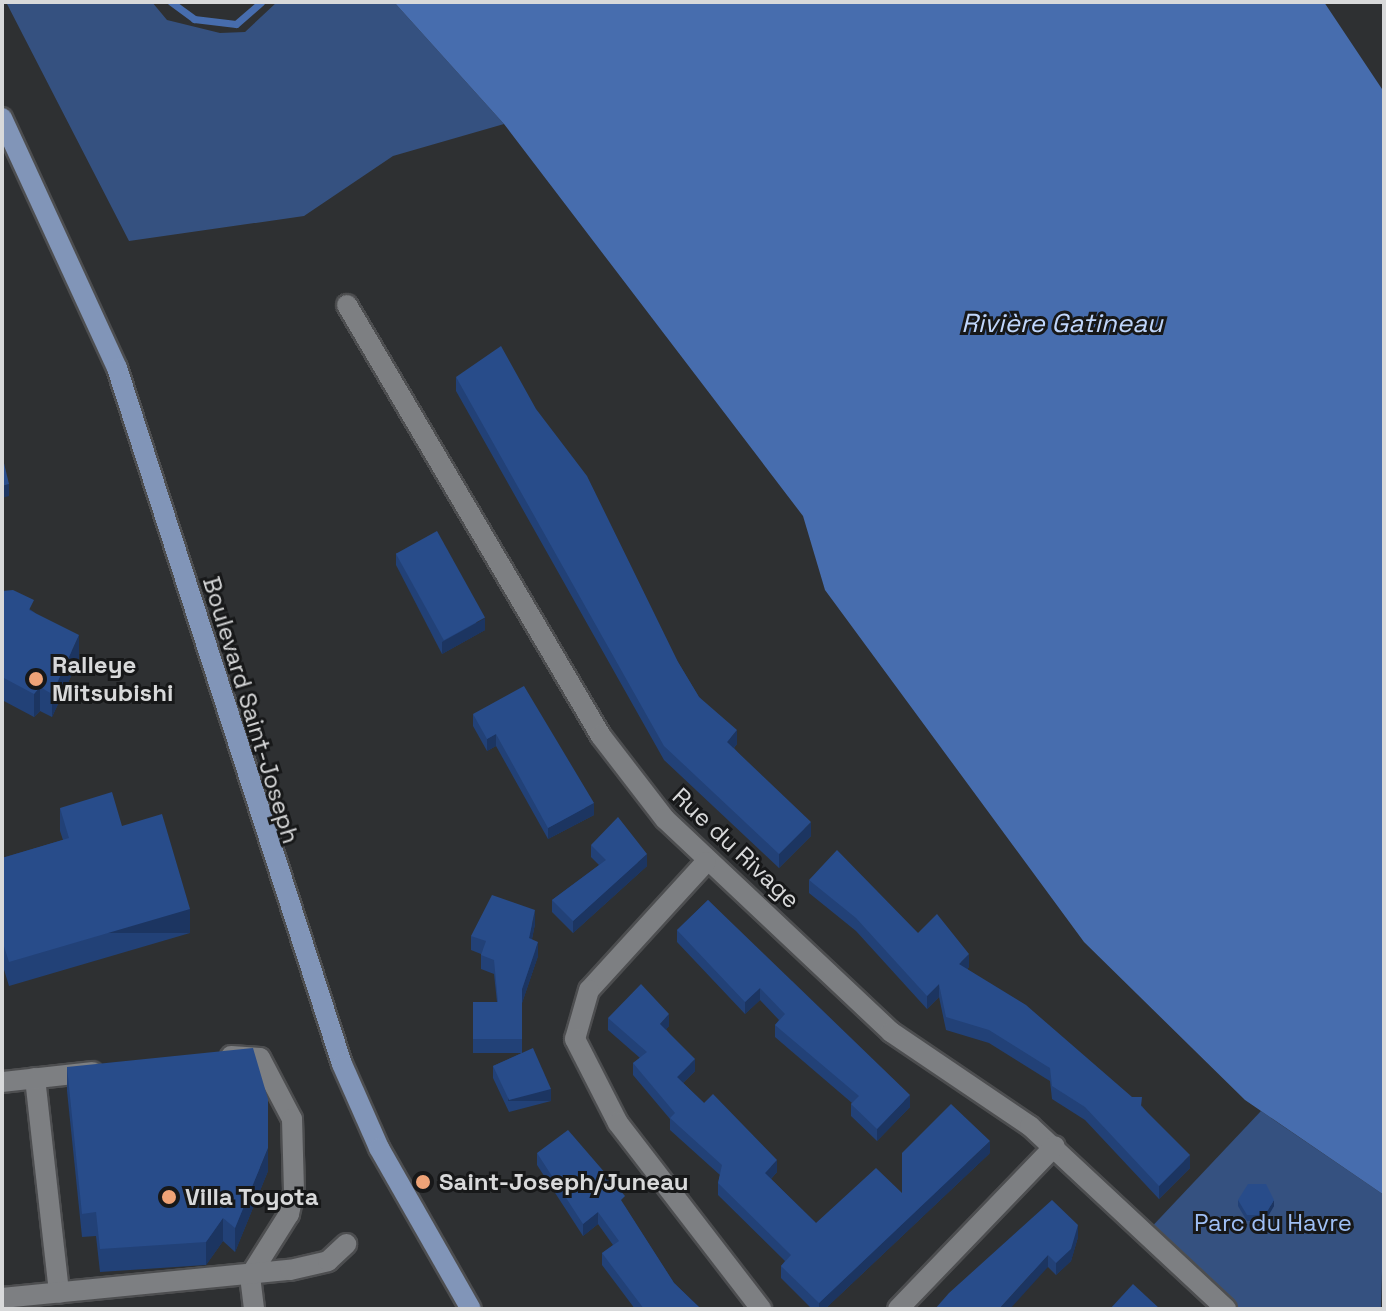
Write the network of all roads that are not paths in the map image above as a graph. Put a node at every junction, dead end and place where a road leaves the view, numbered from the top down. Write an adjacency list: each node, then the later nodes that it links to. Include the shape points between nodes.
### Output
1 (2, 118): 15 (main road, Boulevard Saint-Joseph, via 117,368 342,1064 379,1148)
2 (347, 305): 3 (street, Rue du Rivage, via 601,736)
3 (706, 862): 8 (street, Rue du Rivage, via 917,1053 993,1097); 16 (street, via 589,990 575,1039 618,1123)
4 (200, 1059): 10 (street, via 260,1058 292,1119 289,1214)
5 (110, 1070): 6 (street)
6 (35, 1078): 7 (street); 11 (street)
7 (2, 1082)
8 (1055, 1146): 17 (street); 18 (street, Rue du Rivage)
9 (346, 1244): 10 (street, via 328,1261)
10 (250, 1276): 11 (street); 14 (street)
11 (59, 1293): 13 (street)
12 (2, 1298): 13 (street)
13 (35, 1302)
14 (254, 1309)
15 (471, 1309)
16 (761, 1309)
17 (898, 1309)
18 (1226, 1309)

